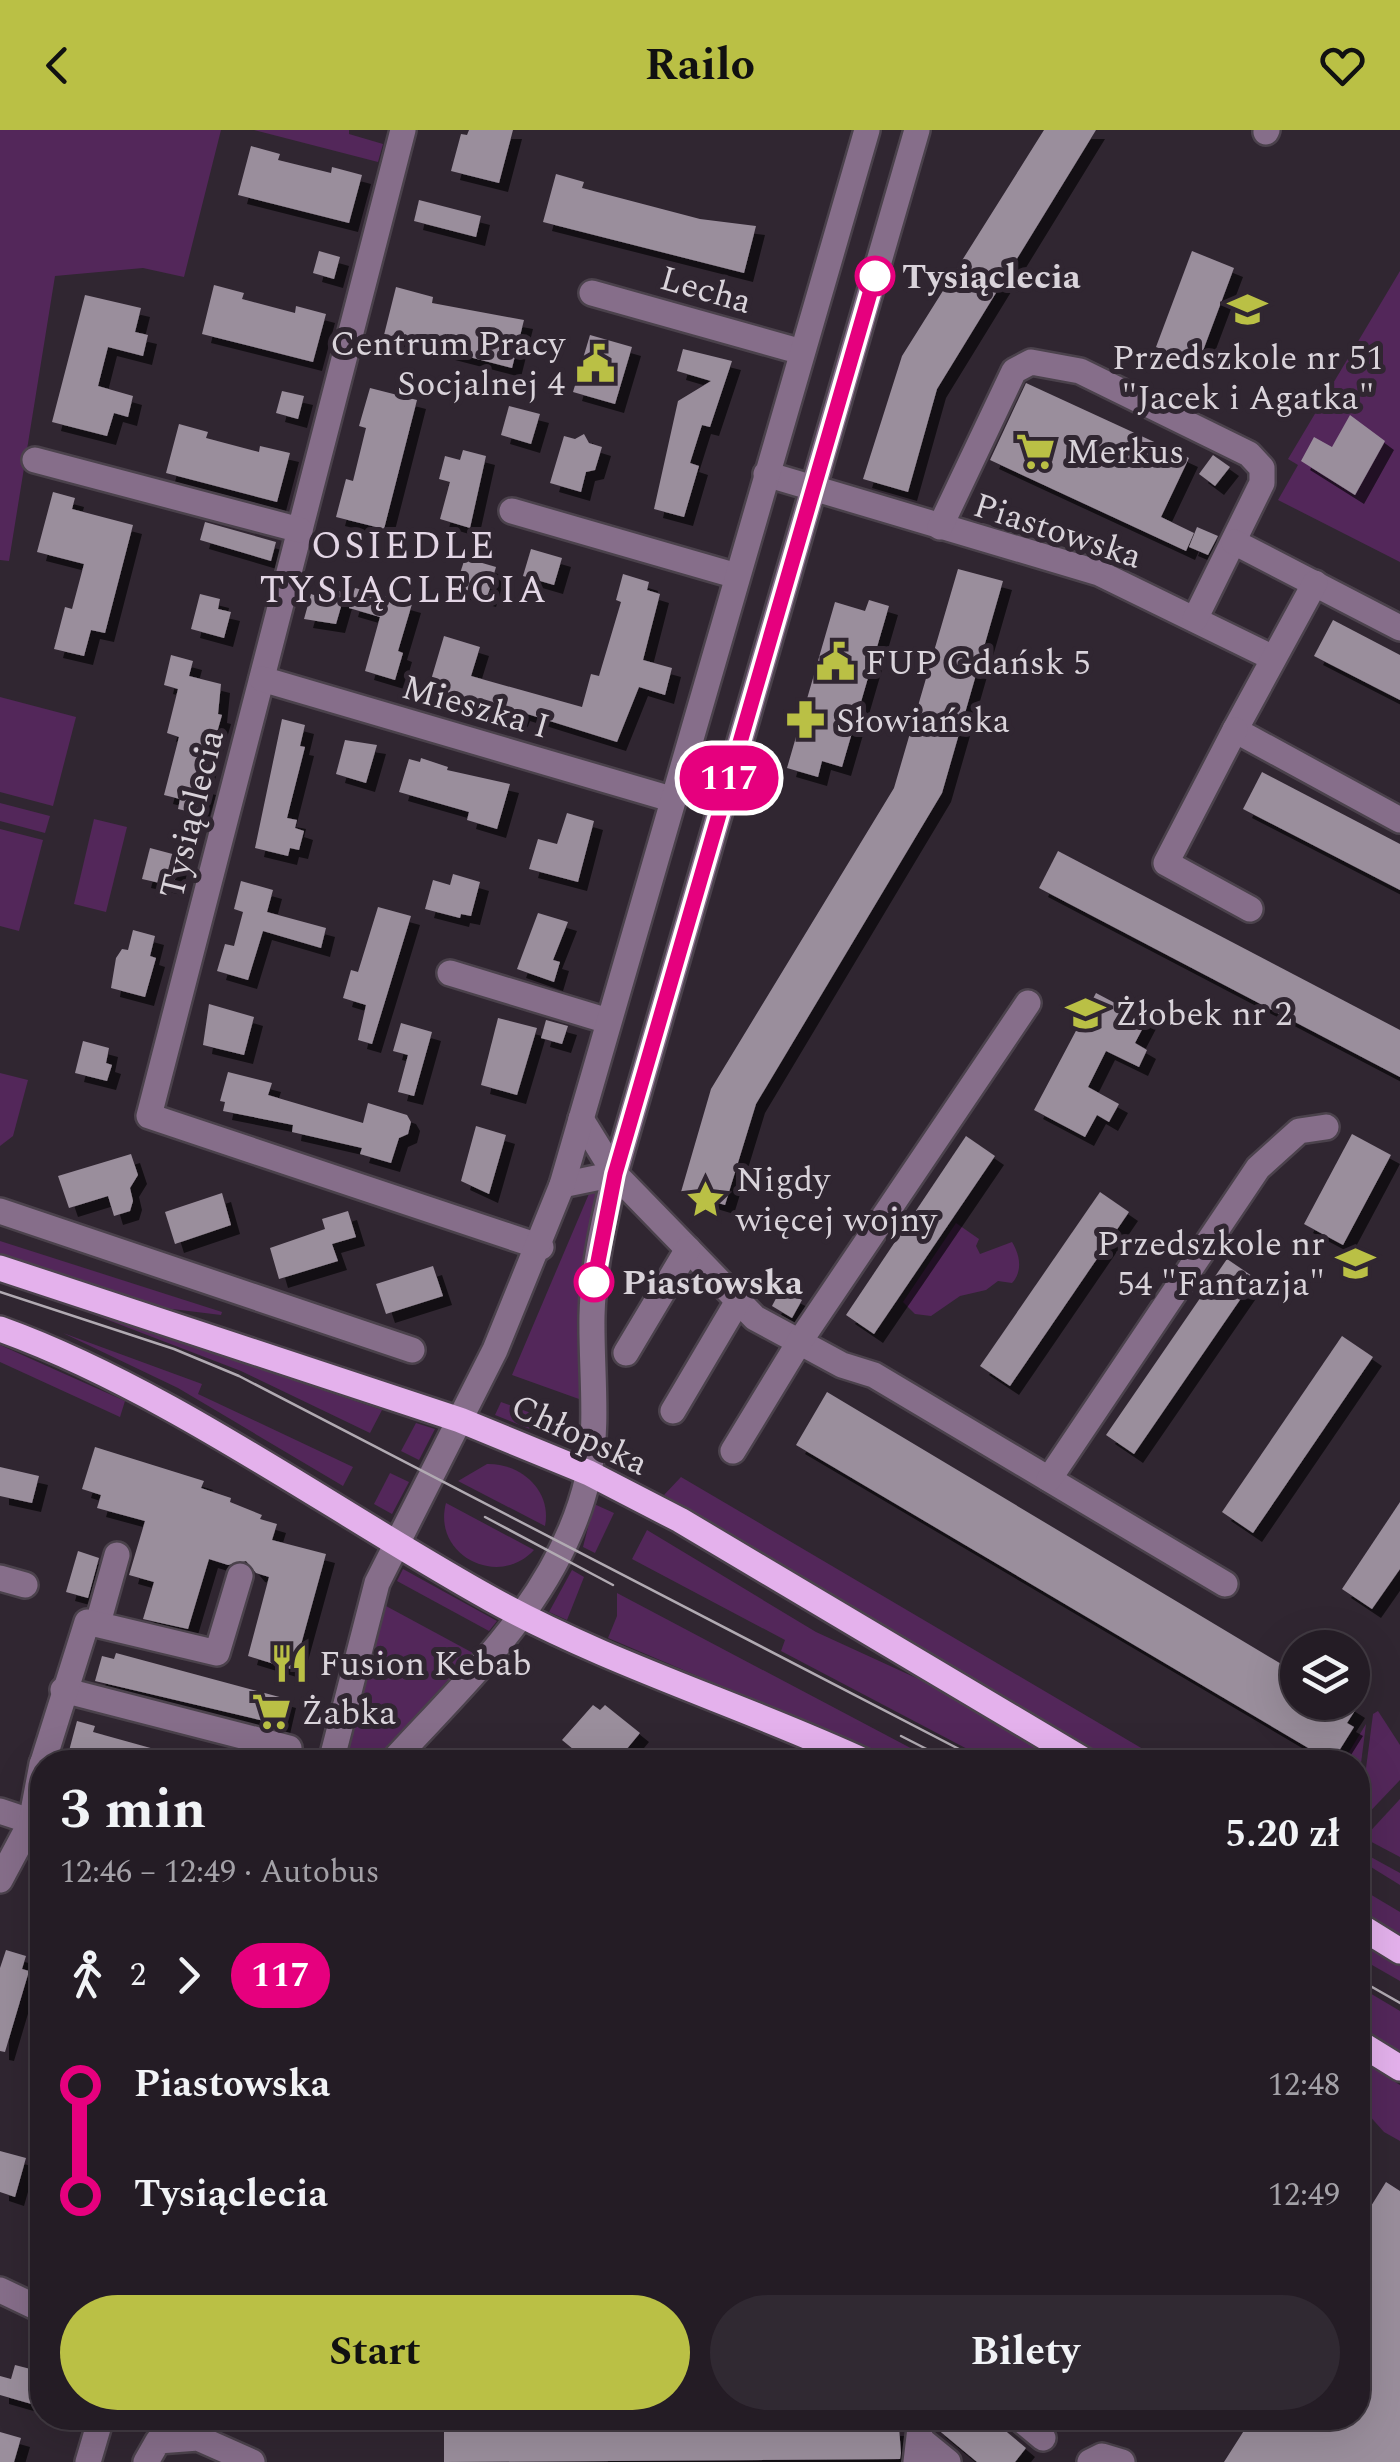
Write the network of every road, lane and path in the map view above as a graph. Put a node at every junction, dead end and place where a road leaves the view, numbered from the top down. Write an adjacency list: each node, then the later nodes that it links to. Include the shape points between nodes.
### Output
1 (403, 130): 11 (street, Tysiąclecia)
2 (866, 130): 5 (street)
3 (917, 130): 8 (street)
4 (592, 293): 5 (street, Lecha)
5 (802, 352): 7 (street)
6 (34, 460): 11 (street)
7 (766, 474): 8 (street, Piastowska); 13 (street)
8 (813, 488): 10 (street, Piastowska); 28 (street)
9 (512, 511): 13 (street)
10 (940, 527): 12 (street, via 1014,371 1031,362 1080,371 1249,454 1262,468 1262,483); 15 (street, Piastowska, via 1099,573)
11 (300, 530): 18 (street, Tysiąclecia)
12 (1234, 542): 14 (street); 15 (street)
13 (737, 576): 20 (street)
14 (1315, 583): 16 (street); 17 (street)
15 (1195, 619): 17 (street, Piastowska)
16 (1400, 628)
17 (1273, 658): 19 (street)
18 (262, 679): 20 (street, Mieszka I); 31 (street, Tysiąclecia, via 149,1116)
19 (1235, 730): 21 (street); 22 (street, via 1166,863)
20 (671, 799): 25 (street)
21 (1400, 820)
22 (1250, 909)
23 (450, 972): 25 (street)
24 (1028, 1002): 36 (street)
25 (608, 1020): 26 (street)
26 (581, 1120): 28 (street); 29 (street)
27 (1326, 1127): 43 (street, via 1299,1131 1258,1168)
28 (615, 1174): 29 (street); 32 (street); 42 (street, via 597,1252)
29 (562, 1185): 31 (street)
30 (0, 1211): 37 (street)
31 (541, 1247): 40 (street)
32 (688, 1249): 34 (street); 38 (street)
33 (0, 1268): 40 (main road, Chłopska)
34 (738, 1301): 36 (street); 39 (street)
35 (0, 1329): 44 (main road, via 180,1416)
36 (800, 1341): 41 (street); 43 (street, via 874,1376)
37 (412, 1350)
38 (626, 1353)
39 (672, 1411)
40 (460, 1420): 42 (main road, Chłopska); 44 (street)
41 (734, 1450)
42 (589, 1473): 48 (street, via 560,1557); 56 (main road, Chłopska)
43 (1049, 1478): 47 (street)
44 (395, 1545): 48 (main road); 53 (street, via 377,1583)
45 (118, 1555): 49 (street)
46 (240, 1576): 49 (street, via 217,1653)
47 (1225, 1584)
48 (522, 1616): 54 (street); 55 (main road)
49 (92, 1623): 50 (street)
50 (64, 1690): 51 (street); 52 (street)
51 (289, 1748)
52 (47, 1750)
53 (333, 1750)
54 (403, 1750)
55 (838, 1750)
56 (1067, 1750)
57 (0, 1812): 58 (street)
58 (30, 1822)
59 (30, 1835): 60 (street)
60 (0, 1880)
61 (1370, 1932): 62 (main road)
62 (1400, 1951)
63 (1370, 2049): 64 (main road)
64 (1400, 2068)
65 (0, 2290): 66 (street)
66 (30, 2304)
67 (97, 2430): 71 (street)
68 (1034, 2430): 69 (street)
69 (1044, 2438)
70 (917, 2440): 74 (street)
71 (88, 2462)
72 (146, 2462): 73 (street, via 158,2441 187,2436)
73 (252, 2462)
74 (948, 2462)
75 (1090, 2462): 76 (street, via 1102,2456)
76 (1122, 2462)

